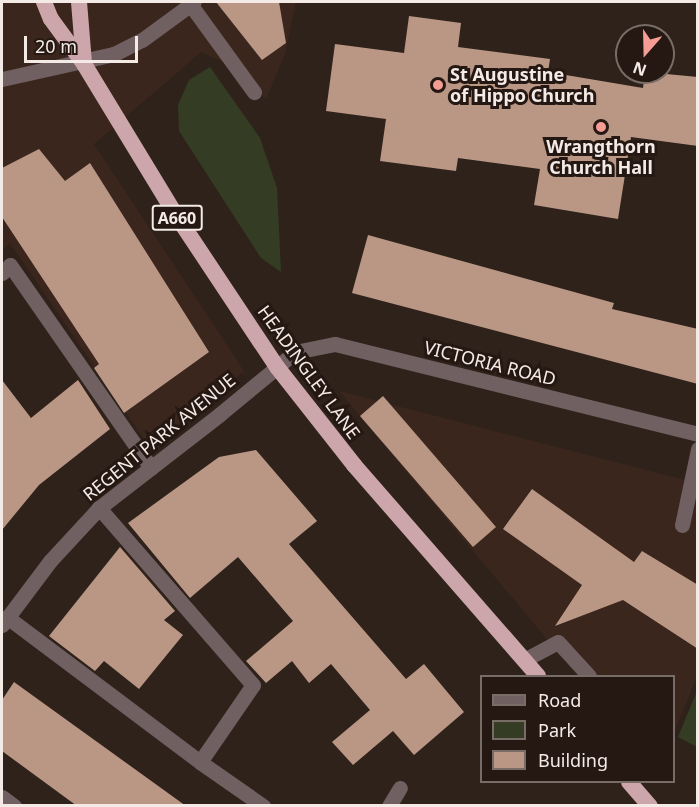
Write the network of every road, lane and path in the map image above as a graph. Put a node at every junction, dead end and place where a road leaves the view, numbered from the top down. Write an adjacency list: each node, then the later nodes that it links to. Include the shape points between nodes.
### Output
1 (45, 2): 4 (highway, A660, via 51,19)
2 (79, 2): 4 (highway, A660)
3 (192, 3): 4 (street, via 142,40); 6 (street)
4 (84, 64): 5 (street); 8 (highway, HEADINGLEY LANE / A660, via 174,212)
5 (2, 79)
6 (254, 92)
7 (2, 273): 11 (street, via 10,265)
8 (277, 367): 9 (street, VICTORIA ROAD, via 295,352 334,344); 11 (street, REGENT PARK AVENUE); 15 (highway, HEADINGLEY LANE / A660, via 354,465)
9 (698, 434)
10 (698, 449): 13 (street)
11 (151, 468): 12 (street, REGENT PARK AVENUE)
12 (99, 508): 14 (street, REGENT PARK AVENUE); 18 (street, via 253,685)
13 (682, 525)
14 (4, 621): 18 (street)
15 (524, 660): 16 (highway, HEADINGLEY LANE / A660); 17 (street, via 558,642)
16 (537, 675)
17 (588, 675)
18 (200, 762): 23 (street)
19 (630, 783): 25 (highway)
20 (400, 788): 24 (street)
21 (2, 797): 22 (street)
22 (14, 806)
23 (263, 806)
24 (390, 806)
25 (650, 806)

